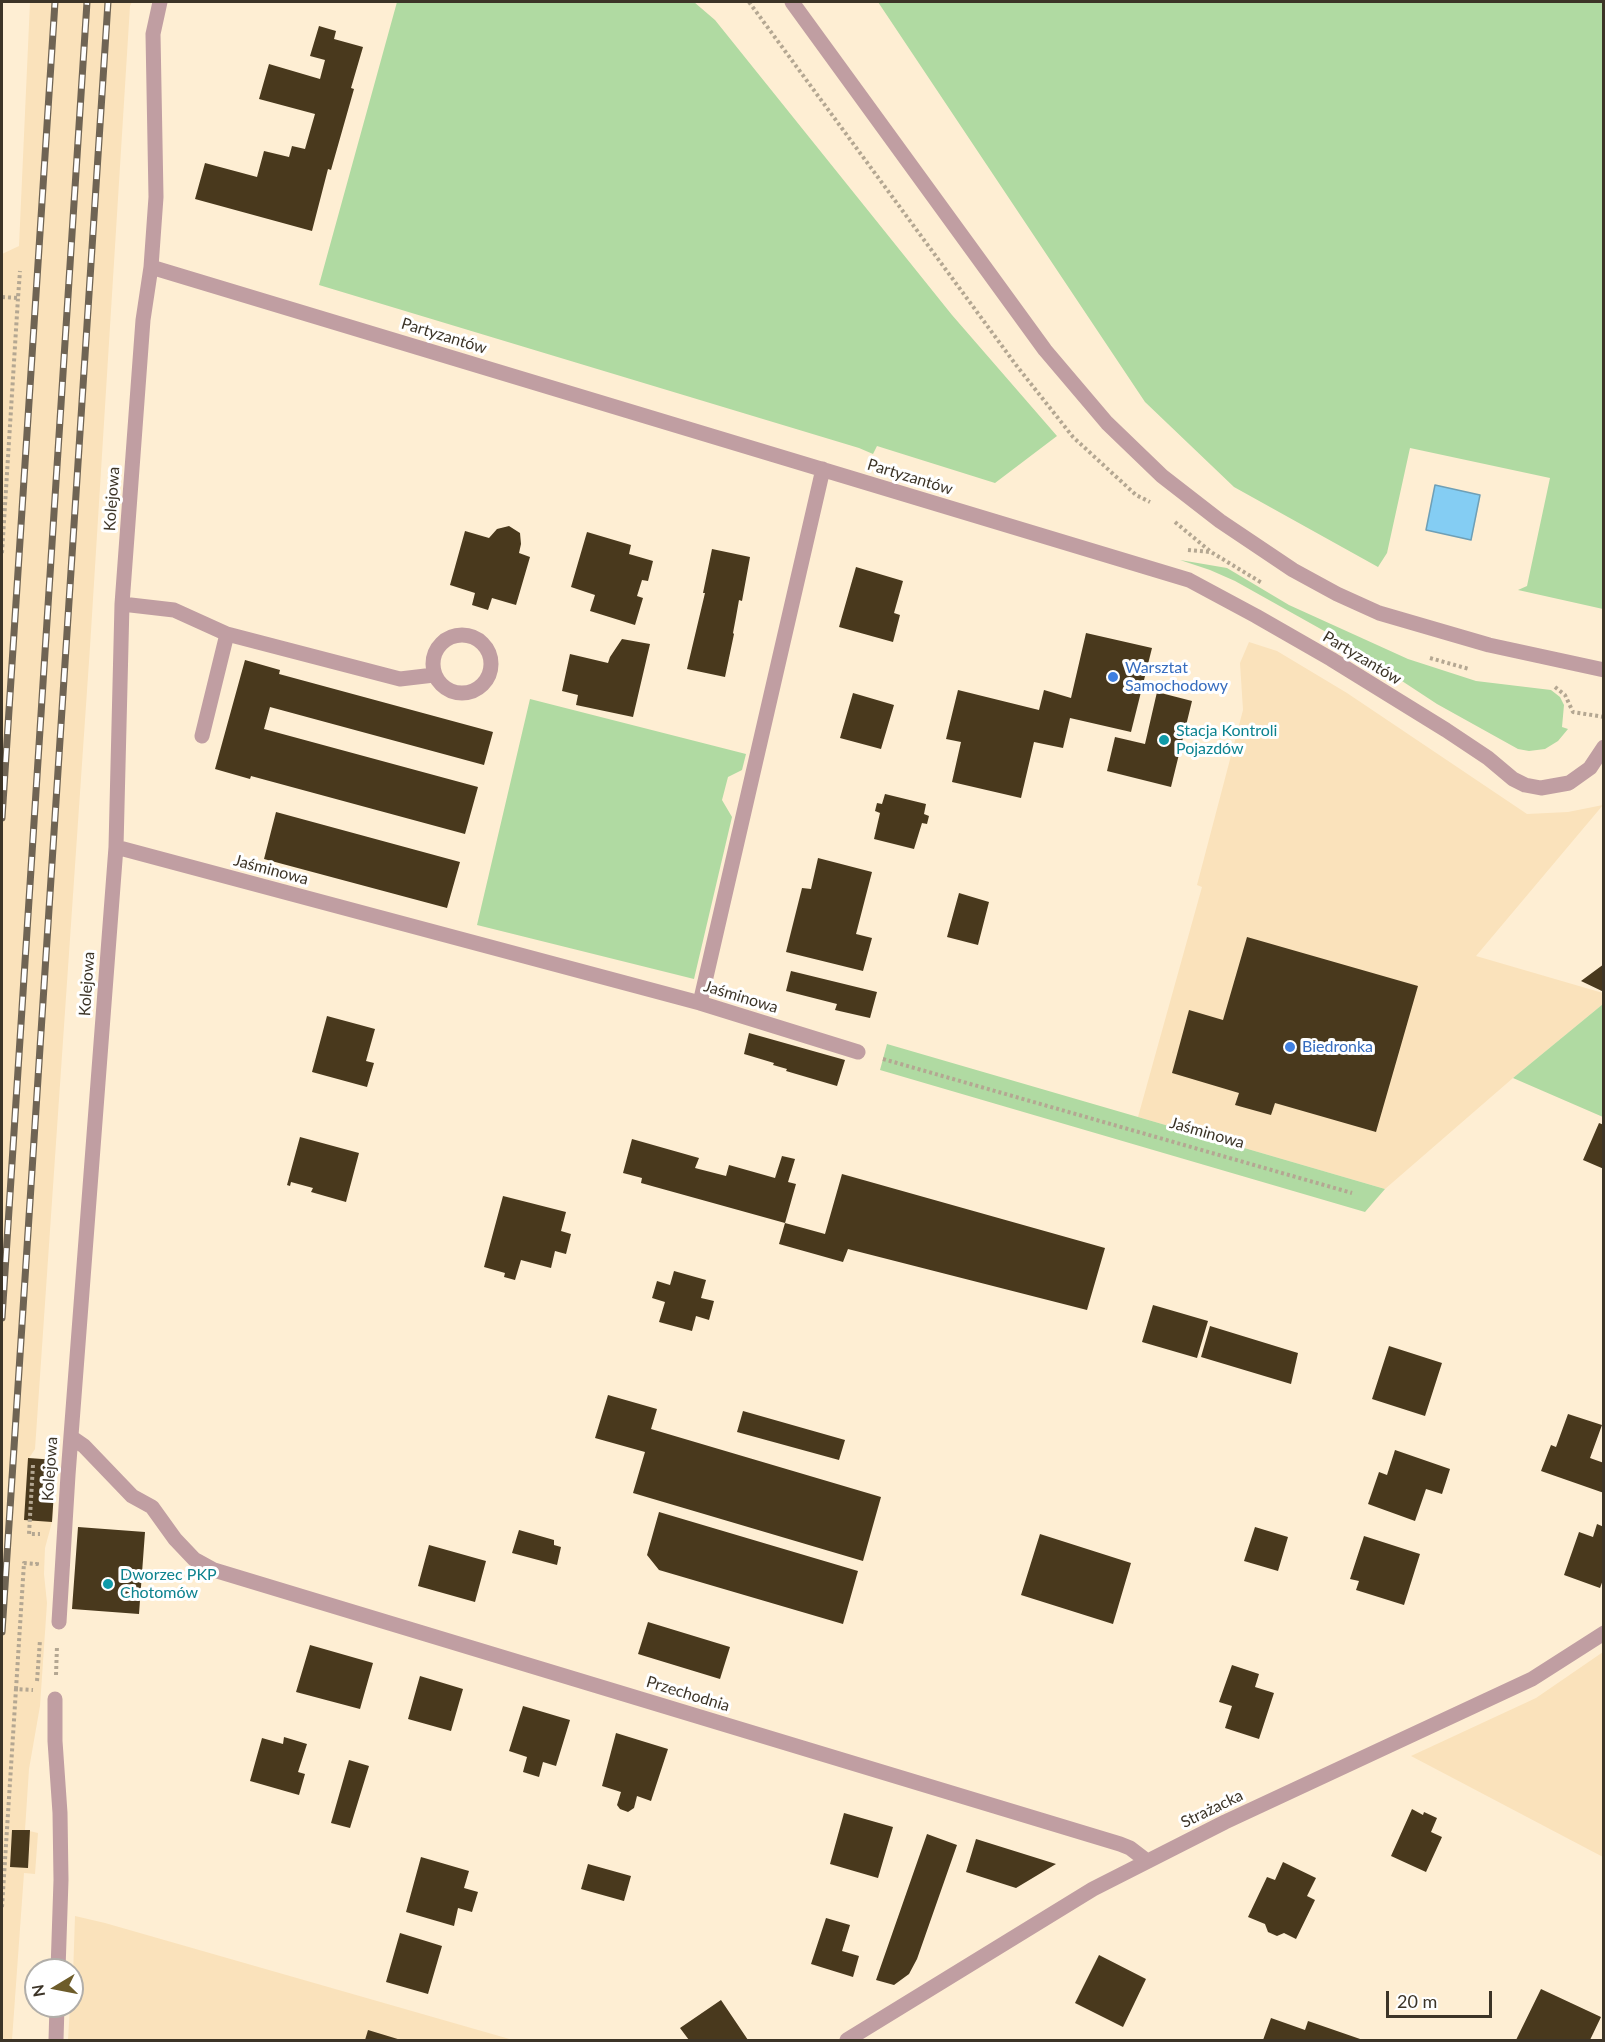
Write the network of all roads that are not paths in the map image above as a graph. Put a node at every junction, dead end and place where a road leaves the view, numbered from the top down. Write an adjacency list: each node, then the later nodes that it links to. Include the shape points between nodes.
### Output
1 (160, 2): 3 (street, Kolejowa, via 153,34 156,198)
2 (792, 2): 7 (street, via 1045,350 1107,423 1162,476 1257,547 1336,594 1368,608 1489,645)
3 (151, 267): 4 (street, Partyzantów); 5 (street, Kolejowa, via 143,320)
4 (823, 469): 10 (street, Partyzantów, via 1189,580 1331,659 1446,730 1525,785 1541,788 1569,783 1590,768); 12 (street)
5 (122, 604): 6 (street, via 174,610); 11 (street, Kolejowa)
6 (227, 634): 8 (street, via 400,679); 9 (street)
7 (1604, 670)
8 (434, 675)
9 (202, 736)
10 (1604, 747)
11 (116, 847): 12 (street, Jaśminowa); 14 (street, Kolejowa)
12 (700, 1002): 13 (street, Jaśminowa)
13 (858, 1052)
14 (70, 1437): 15 (street, Kolejowa); 18 (street, Przechodnia, via 84,1446 132,1496 152,1507 194,1559 214,1570 1120,1844)
15 (59, 1622)
16 (1604, 1633): 18 (street, Strażacka, via 1532,1679)
17 (55, 1699): 19 (street, via 61,1880)
18 (1147, 1861): 22 (street, Strażacka, via 1093,1889)
19 (58, 1958)
20 (57, 2018): 21 (street)
21 (56, 2040)
22 (848, 2040)

